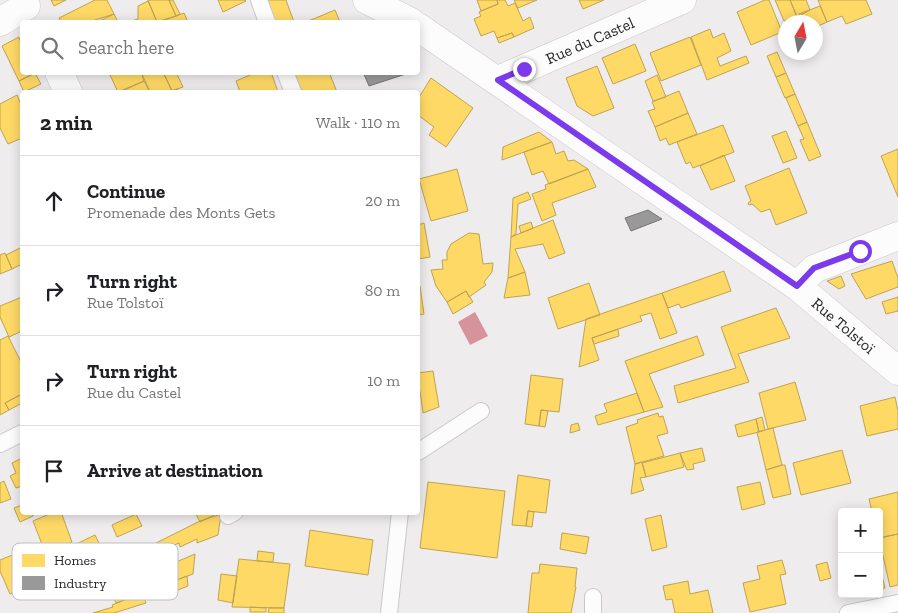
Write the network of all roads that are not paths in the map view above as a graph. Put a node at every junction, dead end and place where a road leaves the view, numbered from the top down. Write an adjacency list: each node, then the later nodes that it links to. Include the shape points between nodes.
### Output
1 (258, 0): 5 (lane)
2 (367, 0): 6 (street)
3 (682, 0): 11 (street, Rue du Castel)
4 (28, 10): 7 (street)
5 (266, 20)
6 (407, 20)
7 (0, 22)
8 (420, 28): 11 (street, Rue Tolstoï)
9 (60, 75): 12 (street)
10 (286, 75): 13 (lane)
11 (498, 80): 15 (street, Rue Tolstoï)
12 (67, 90)
13 (291, 90)
14 (898, 236): 15 (street, via 814,268)
15 (797, 286): 16 (street, Rue Tolstoï)
16 (898, 371)
17 (481, 411): 20 (lane)
18 (20, 435): 19 (lane)
19 (0, 444)
20 (420, 451)
21 (400, 515): 23 (lane)
22 (898, 603): 24 (lane)
23 (389, 613)
24 (848, 613)

